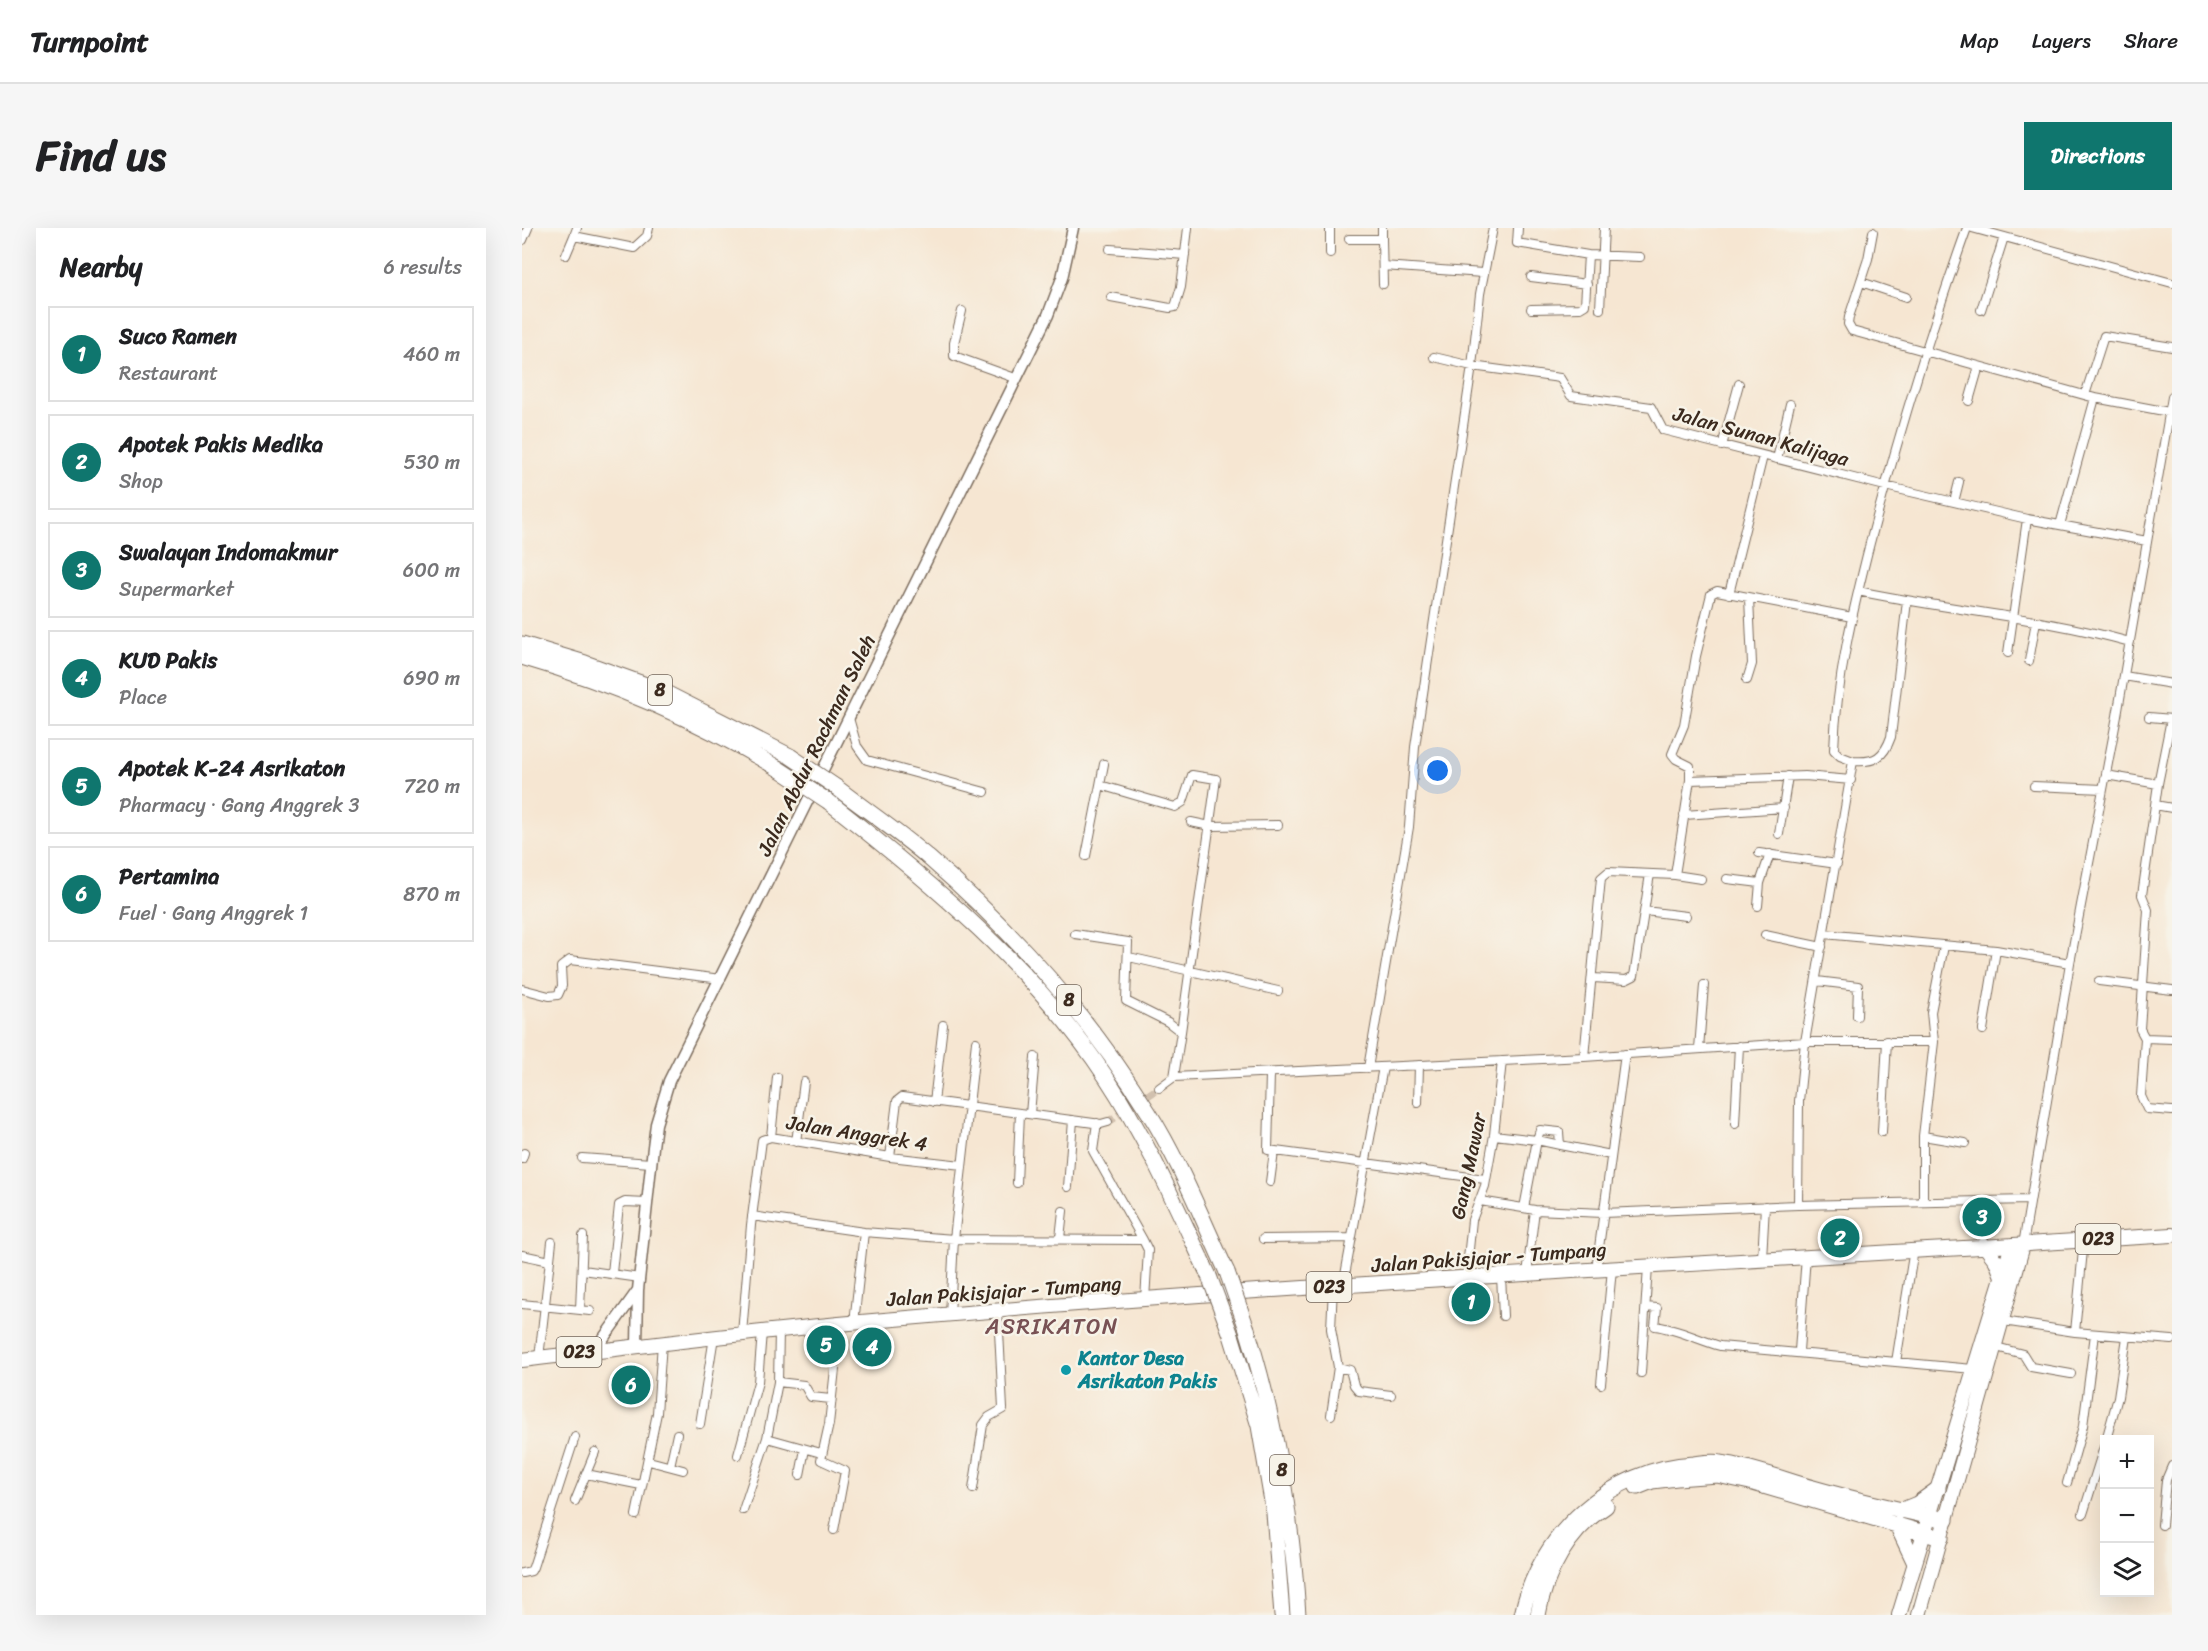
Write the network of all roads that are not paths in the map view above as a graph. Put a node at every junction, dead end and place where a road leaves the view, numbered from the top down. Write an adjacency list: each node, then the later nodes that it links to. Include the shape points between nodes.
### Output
1 (528, 228): 17 (street)
2 (649, 228): 12 (street, via 634,248)
3 (1073, 228): 43 (street, Jalan Abdur Rachman Saleh, via 1057,294)
4 (1188, 228): 21 (street)
5 (1330, 228): 19 (street)
6 (1382, 228): 16 (street)
7 (1493, 228): 26 (street)
8 (1518, 228): 22 (street, via 1517,243)
9 (1604, 228): 23 (street)
10 (1967, 228): 39 (street)
11 (1972, 228): 14 (street)
12 (576, 232): 20 (street)
13 (1873, 232): 28 (street)
14 (2004, 237): 29 (street); 36 (street)
15 (1349, 239): 16 (street)
16 (1382, 239): 25 (street)
17 (523, 240)
18 (1110, 249): 21 (street)
19 (1330, 253)
20 (566, 255)
21 (1185, 255): 32 (street, via 1175,307)
22 (1588, 255): 23 (street); 31 (street)
23 (1601, 256): 24 (street); 35 (street)
24 (1641, 258)
25 (1383, 266): 26 (street); 30 (street)
26 (1484, 273): 41 (street)
27 (1531, 278): 31 (street)
28 (1861, 282): 33 (street); 39 (street, via 1849,317 1852,332)
29 (2172, 283)
30 (1383, 284)
31 (1587, 284): 34 (street, via 1587,300 1580,308)
32 (1111, 297)
33 (1906, 297)
34 (1531, 309)
35 (1600, 309)
36 (1981, 310)
37 (962, 311): 43 (street, via 954,356)
38 (2172, 347): 45 (street, via 2104,336)
39 (1926, 352): 42 (street); 54 (street)
40 (1434, 357): 41 (street)
41 (1472, 366): 50 (street, Jalan Sunan Kalijaga, via 1560,378 1571,396 1651,407 1663,430); 144 (street, via 1415,747 1409,827)
42 (1979, 366): 45 (street); 47 (street)
43 (1015, 378): 75 (street, Jalan Abdur Rachman Saleh)
44 (1739, 384): 50 (street)
45 (2085, 395): 46 (street)
46 (2095, 398): 49 (street); 57 (street)
47 (1969, 401)
48 (1790, 404): 52 (street)
49 (2171, 404): 58 (street)
50 (1722, 446): 51 (street, Jalan Sunan Kalijaga)
51 (1763, 456): 52 (street, Jalan Sunan Kalijaga); 60 (street)
52 (1777, 459): 54 (street, Jalan Sunan Kalijaga)
53 (1959, 482): 55 (street)
54 (1885, 486): 55 (street, Jalan Sunan Kalijaga); 59 (street)
55 (1954, 502): 56 (street, Jalan Sunan Kalijaga)
56 (2027, 519): 57 (street, Jalan Sunan Kalijaga); 64 (street)
57 (2060, 525): 58 (street, Jalan Sunan Kalijaga)
58 (2146, 541): 66 (street)
59 (1858, 591): 62 (street); 63 (street)
60 (1729, 594): 61 (street); 81 (street, via 1713,592 1707,601 1684,725 1672,754 1690,766)
61 (1749, 598): 63 (street); 72 (street, via 1752,664)
62 (1907, 602): 64 (street); 77 (street, via 1886,752 1876,760)
63 (1852, 618): 77 (street, via 1834,750)
64 (2013, 618): 65 (street); 68 (street)
65 (2036, 621): 66 (street); 70 (street)
66 (2130, 642): 71 (street)
67 (522, 644): 286 (highway, 8, bridge, via 660,690 790,756 928,857 999,923 1066,996 1150,1114 1227,1272 1246,1329 1284,1480)
68 (2008, 654)
69 (522, 657): 285 (highway, 8, bridge, via 584,675 657,704 720,734 829,802 913,868 985,933 1084,1045 1139,1131 1209,1276 1231,1335 1259,1426 1274,1513)
70 (2029, 661)
71 (2124, 676): 73 (street); 79 (street)
72 (1747, 680)
73 (2172, 684)
74 (2149, 717): 76 (street)
75 (849, 718): 87 (street, via 856,746 867,760); 118 (street, Jalan Abdur Rachman Saleh)
76 (2172, 719): 83 (street)
77 (1853, 760): 82 (street)
78 (1104, 764): 84 (street)
79 (2106, 775): 83 (street); 86 (street)
80 (1788, 776): 81 (street); 82 (street); 89 (street)
81 (1690, 780): 91 (street)
82 (1851, 780): 99 (street)
83 (2158, 784): 88 (street)
84 (1100, 785): 94 (street, via 1175,807 1183,802 1192,775 1212,776 1217,783); 98 (street)
85 (2034, 786): 86 (street)
86 (2103, 789): 115 (street)
87 (985, 792)
88 (2155, 805): 90 (street); 121 (street, via 2142,895 2148,910)
89 (1784, 808): 91 (street); 95 (street)
90 (2172, 808)
91 (1684, 815): 101 (street)
92 (1191, 822): 94 (street)
93 (1278, 825): 94 (street)
94 (1210, 826): 116 (street)
95 (1779, 834)
96 (1760, 852): 97 (street)
97 (1770, 854): 99 (street); 104 (street)
98 (1086, 856)
99 (1837, 864): 109 (street)
100 (1650, 874): 101 (street); 106 (street); 117 (street, via 1608,872 1601,878)
101 (1675, 875): 102 (street)
102 (1701, 879)
103 (1727, 879): 104 (street)
104 (1760, 883): 105 (street)
105 (1758, 906)
106 (1645, 911): 107 (street); 117 (street, via 1634,976 1626,980)
107 (1686, 916)
108 (1076, 934): 114 (street, via 1128,942)
109 (1824, 934): 111 (street); 112 (street)
110 (1765, 935): 112 (street)
111 (1944, 946): 113 (street); 135 (street, via 1931,1012)
112 (1822, 947): 119 (street)
113 (1996, 950): 115 (street); 128 (street)
114 (1129, 957): 116 (street); 129 (street, via 1126,1001)
115 (2070, 963): 177 (street)
116 (1189, 971): 124 (street); 129 (street)
117 (1593, 978): 140 (street)
118 (721, 979): 123 (street, via 570,960 561,967 562,986 558,995); 171 (street, Jalan Abdur Rachman Saleh, via 669,1081 656,1124)
119 (1817, 981): 126 (street, via 1856,984 1860,993); 134 (street)
120 (2099, 981): 121 (street)
121 (2143, 985): 125 (street); 130 (street, via 2139,1029)
122 (1704, 986): 137 (street)
123 (522, 990)
124 (1278, 990)
125 (2172, 990)
126 (1857, 1016)
127 (944, 1025): 150 (street)
128 (1983, 1030)
129 (1180, 1032): 147 (street)
130 (2145, 1038): 131 (street); 153 (street, via 2141,1100 2147,1109)
131 (2172, 1039)
132 (1887, 1041): 134 (street); 135 (street); 159 (street)
133 (976, 1042): 152 (street)
134 (1805, 1042): 136 (street); 181 (street, via 1799,1101)
135 (1934, 1042): 162 (street)
136 (1739, 1046): 137 (street); 158 (street)
137 (1699, 1049): 138 (street)
138 (1625, 1054): 140 (street); 167 (street)
139 (1035, 1057): 154 (street)
140 (1584, 1057): 141 (street)
141 (1502, 1061): 142 (street); 160 (street, Gang Mawar)
142 (1419, 1065): 143 (street); 151 (street)
143 (1383, 1067): 144 (street); 170 (street)
144 (1368, 1068): 145 (street)
145 (1270, 1074): 147 (street); 166 (street, via 1266,1144)
146 (777, 1077): 161 (street)
147 (1174, 1077): 149 (street)
148 (804, 1082): 164 (street)
149 (1159, 1089)
150 (934, 1102): 152 (street); 168 (street, via 899,1098)
151 (1418, 1103)
152 (971, 1107): 154 (street); 172 (street)
153 (2172, 1111)
154 (1025, 1114): 155 (street); 175 (street)
155 (1073, 1120): 157 (street); 176 (street)
156 (1108, 1122): 157 (street)
157 (1097, 1123): 195 (street, via 1094,1151)
158 (1735, 1124)
159 (1882, 1132)
160 (1494, 1135): 163 (street); 173 (street, Gang Mawar)
161 (771, 1137): 164 (street, Jalan Anggrek 4); 187 (street, Jalan Anggrek 4, via 761,1142)
162 (1923, 1137): 165 (street); 179 (street)
163 (1537, 1140): 167 (street, via 1540,1130 1559,1132 1560,1145); 183 (street)
164 (796, 1142): 168 (street, Jalan Anggrek 4)
165 (1965, 1143)
166 (1274, 1152): 170 (street); 174 (street)
167 (1611, 1155): 186 (street)
168 (890, 1157): 172 (street, Jalan Anggrek 4)
169 (582, 1158): 171 (street)
170 (1365, 1162): 173 (street); 192 (street)
171 (651, 1163): 180 (street, Jalan Abdur Rachman Saleh)
172 (962, 1165): 193 (street)
173 (1485, 1179): 178 (street, Gang Mawar)
174 (1270, 1182)
175 (1017, 1183)
176 (1068, 1187)
177 (2030, 1200): 179 (street); 199 (street)
178 (1480, 1201): 183 (street); 213 (street, Gang Mawar, via 1472,1220)
179 (1923, 1201): 181 (street)
180 (647, 1203): 209 (street, via 619,1205); 212 (street, Jalan Abdur Rachman Saleh)
181 (1798, 1204): 182 (street)
182 (1765, 1206): 186 (street); 203 (street)
183 (1524, 1208): 184 (street)
184 (1535, 1210): 186 (street); 210 (street)
185 (1063, 1211): 191 (street)
186 (1603, 1213): 208 (street)
187 (752, 1216): 188 (street); 230 (street, Jalan Anggrek 4)
188 (864, 1232): 193 (street); 225 (street)
189 (2172, 1234): 196 (main road, Jalan Pakisjajar - Tumpang / 023)
190 (583, 1236): 207 (street)
191 (1060, 1238): 193 (street); 195 (street)
192 (1350, 1238): 194 (street); 215 (street)
193 (954, 1239): 222 (street)
194 (1263, 1239)
195 (1143, 1240): 217 (street, via 1148,1250)
196 (2084, 1240): 199 (main road, Jalan Pakisjajar - Tumpang / 023); 229 (street)
197 (552, 1242): 204 (street)
198 (1984, 1245): 199 (main road, Jalan Pakisjajar - Tumpang / 023); 200 (main road, Jalan Pakisjajar - Tumpang / 023); 214 (main road)
199 (2018, 1245): 214 (main road); 224 (main road)
200 (1914, 1249): 202 (main road, Jalan Pakisjajar - Tumpang / 023); 242 (street)
201 (522, 1255): 204 (street)
202 (1806, 1256): 203 (main road, Jalan Pakisjajar - Tumpang / 023); 239 (street)
203 (1762, 1258): 205 (main road, Jalan Pakisjajar - Tumpang / 023)
204 (550, 1261): 219 (street)
205 (1648, 1267): 206 (main road, Jalan Pakisjajar - Tumpang / 023); 220 (street)
206 (1612, 1269): 208 (main road, Jalan Pakisjajar - Tumpang / 023); 248 (street)
207 (583, 1270): 209 (street); 219 (street, via 585,1310)
208 (1596, 1270): 210 (main road, Jalan Pakisjajar - Tumpang / 023)
209 (612, 1273): 212 (street)
210 (1527, 1274): 211 (main road, Jalan Pakisjajar - Tumpang / 023)
211 (1501, 1276): 213 (main road, Jalan Pakisjajar - Tumpang / 023); 223 (street)
212 (640, 1278): 216 (street, Jalan Abdur Rachman Saleh)
213 (1466, 1278): 215 (main road, Jalan Pakisjajar - Tumpang / 023)
214 (2003, 1279): 244 (main road)
215 (1338, 1287): 217 (main road, Jalan Pakisjajar - Tumpang / 023); 243 (street, via 1332,1339)
216 (638, 1290): 236 (street, Jalan Abdur Rachman Saleh); 238 (street, Jalan Abdur Rachman Saleh)
217 (1144, 1300): 221 (main road, Jalan Pakisjajar - Tumpang / 023)
218 (522, 1304): 219 (street)
219 (546, 1307): 240 (street)
220 (1646, 1307): 239 (street, via 1657,1308 1655,1326 1676,1329 1699,1341); 245 (street)
221 (998, 1312): 222 (main road, Jalan Pakisjajar - Tumpang / 023); 270 (street, via 1003,1409 983,1425)
222 (950, 1315): 225 (main road, Jalan Pakisjajar - Tumpang / 023)
223 (1503, 1316)
224 (2003, 1321): 229 (street); 237 (main road)
225 (854, 1323): 226 (main road, Jalan Pakisjajar - Tumpang / 023)
226 (832, 1325): 227 (main road, Jalan Pakisjajar - Tumpang / 023); 250 (street, via 835,1369)
227 (779, 1330): 228 (main road, Jalan Pakisjajar - Tumpang / 023); 247 (street)
228 (762, 1332): 230 (main road, Jalan Pakisjajar - Tumpang / 023); 260 (street, via 758,1382)
229 (2075, 1332): 231 (street)
230 (742, 1334): 232 (main road, Jalan Pakisjajar - Tumpang / 023)
231 (2095, 1334): 233 (street); 268 (street, via 2084,1426)
232 (714, 1337): 235 (main road, Jalan Pakisjajar - Tumpang / 023); 252 (street)
233 (2127, 1337): 234 (street); 254 (street)
234 (2172, 1340)
235 (662, 1342): 236 (main road, Jalan Pakisjajar - Tumpang / 023); 262 (street)
236 (637, 1346): 238 (main road, Jalan Pakisjajar - Tumpang / 023)
237 (1996, 1347): 246 (street, via 2024,1354 2031,1367); 278 (main road)
238 (595, 1350): 240 (main road, Jalan Pakisjajar - Tumpang / 023)
239 (1799, 1351): 242 (street)
240 (539, 1358): 241 (main road, Jalan Pakisjajar - Tumpang / 023)
241 (522, 1360)
242 (1896, 1362): 244 (street)
243 (1338, 1367): 249 (street, via 1350,1370 1359,1390); 251 (street)
244 (1973, 1369): 271 (main road)
245 (1641, 1373)
246 (2071, 1374)
247 (778, 1382): 250 (street, via 804,1385 811,1397); 256 (street)
248 (1601, 1384)
249 (1391, 1395)
250 (831, 1399): 259 (street)
251 (1331, 1415)
252 (700, 1424)
253 (677, 1434): 263 (street)
254 (2107, 1435)
255 (575, 1437): 284 (street, via 533,1567)
256 (767, 1438): 257 (street); 273 (street)
257 (806, 1449): 259 (street); 267 (street)
258 (595, 1452): 266 (street)
259 (821, 1453): 280 (street, via 821,1461 845,1471)
260 (738, 1455)
261 (2100, 1460): 274 (street)
262 (649, 1461): 263 (street); 269 (street)
263 (670, 1466): 265 (street)
264 (2172, 1466): 279 (street, via 2166,1480)
265 (683, 1470)
266 (586, 1473): 269 (street); 272 (street)
267 (800, 1475)
268 (2067, 1483)
269 (641, 1485): 275 (street)
270 (973, 1489)
271 (1938, 1489): 276 (main road); 277 (highway)
272 (575, 1501)
273 (744, 1506)
274 (2083, 1514)
275 (636, 1515)
276 (1930, 1516): 277 (highway); 278 (highway); 281 (main road)
277 (1898, 1518): 281 (highway); 283 (highway); 287 (highway, via 1720,1462 1675,1465 1624,1481 1582,1510 1537,1570); 288 (highway, via 1717,1475 1652,1481 1630,1490 1594,1514 1571,1537 1548,1578)
278 (1946, 1520): 282 (main road)
279 (2162, 1525)
280 (834, 1527)
281 (1924, 1533): 282 (highway); 283 (main road)
282 (1941, 1538): 290 (main road)
283 (1914, 1561): 289 (main road)
284 (522, 1573)
285 (1282, 1615)
286 (1298, 1615)
287 (1522, 1615)
288 (1538, 1615)
289 (1899, 1615)
290 (1919, 1615)

